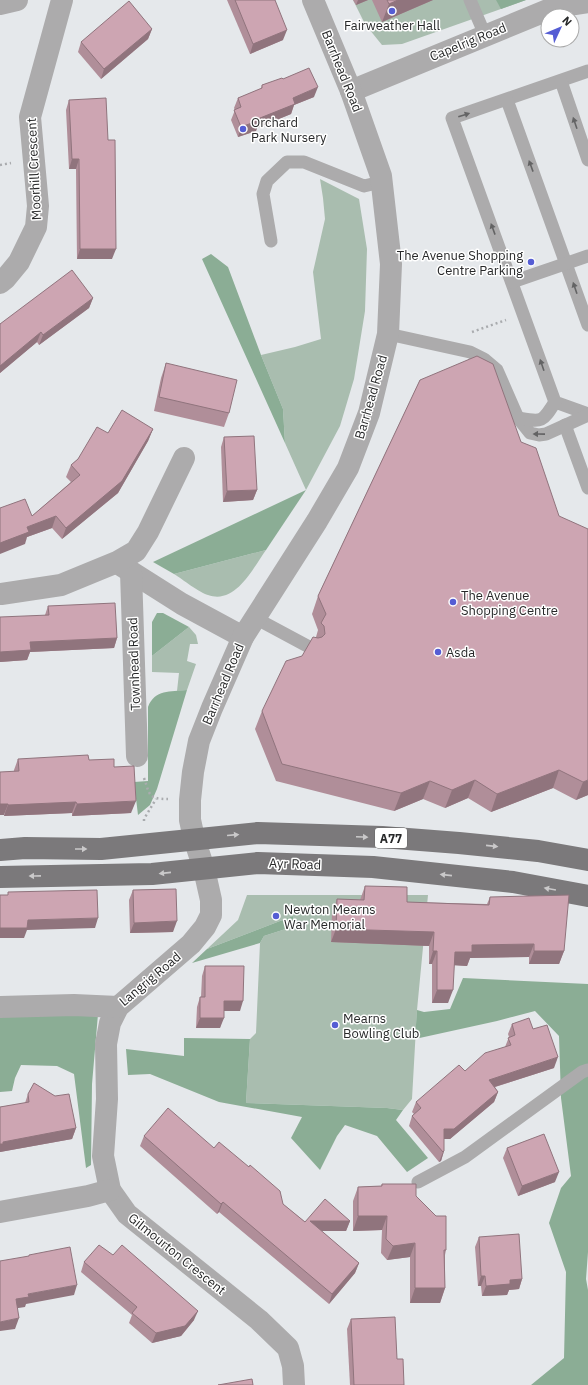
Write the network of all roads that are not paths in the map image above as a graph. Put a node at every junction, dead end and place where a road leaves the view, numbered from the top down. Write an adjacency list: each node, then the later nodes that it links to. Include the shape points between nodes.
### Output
1 (17, 0): 6 (street)
2 (62, 0): 18 (street, Moorhill Crescent, via 30,117 38,206 36,227 19,262)
3 (313, 0): 10 (street, Barrhead Road)
4 (470, 0): 7 (lane)
5 (588, 2): 7 (street, Capelrig Road, via 555,7)
6 (0, 4)
7 (485, 35): 10 (street, Capelrig Road)
8 (588, 71): 9 (lane)
9 (561, 81): 11 (lane); 12 (lane, one-way to 9)
10 (351, 90): 13 (street, Barrhead Road)
11 (507, 100): 16 (lane, one-way to 11); 17 (lane, one-way to 11, via 452,118)
12 (588, 160)
13 (382, 182): 14 (lane, via 364,186 304,162 287,162 267,181 263,194); 20 (street, Barrhead Road, via 391,264)
14 (272, 241)
15 (588, 256): 16 (lane)
16 (566, 264): 17 (lane); 19 (lane, one-way to 16)
17 (512, 282): 21 (lane, one-way to 17)
18 (0, 283)
19 (588, 325)
20 (388, 334): 23 (lane, via 470,352 484,359 497,370); 29 (street, Barrhead Road, via 369,413 348,468 318,521)
21 (555, 402): 22 (lane); 23 (lane, via 546,417 535,421)
22 (588, 415): 24 (lane)
23 (518, 418): 24 (lane, one-way to 23, via 546,434 534,434 530,433)
24 (565, 425): 26 (lane)
25 (184, 458): 27 (street, via 144,538)
26 (588, 488)
27 (124, 567): 28 (street, via 61,585); 30 (street, via 182,604); 32 (street, Townhead Road)
28 (1, 594)
29 (255, 618): 30 (street, Barrhead Road); 31 (lane)
30 (243, 637): 33 (street, Barrhead Road, via 199,741 190,800 190,820)
31 (310, 648)
32 (137, 756)
33 (194, 838): 34 (main road, A77, one-way to 33, via 101,849); 35 (main road, A77, one-way to 35, via 258,833 382,838 538,851); 36 (street, Langrig Road)
34 (0, 850)
35 (588, 860)
36 (204, 870): 37 (main road, Ayr Road / A77, one-way to 37, via 152,874); 38 (main road, Ayr Road / A77, one-way to 36, via 513,882 373,867 258,863); 40 (street, Langrig Road, via 211,900 211,915 205,928 191,944)
37 (0, 877)
38 (588, 896)
39 (0, 1007): 40 (street, Langrig Road)
40 (118, 1007): 43 (street, Gilmourton Crescent, via 110,1023 106,1044 107,1100 103,1156)
41 (588, 1070): 42 (lane, via 465,1157)
42 (418, 1182)
43 (110, 1190): 44 (street); 45 (street, Gilmourton Crescent, via 127,1214 259,1320 288,1348 293,1366)
44 (0, 1212)
45 (294, 1385)

